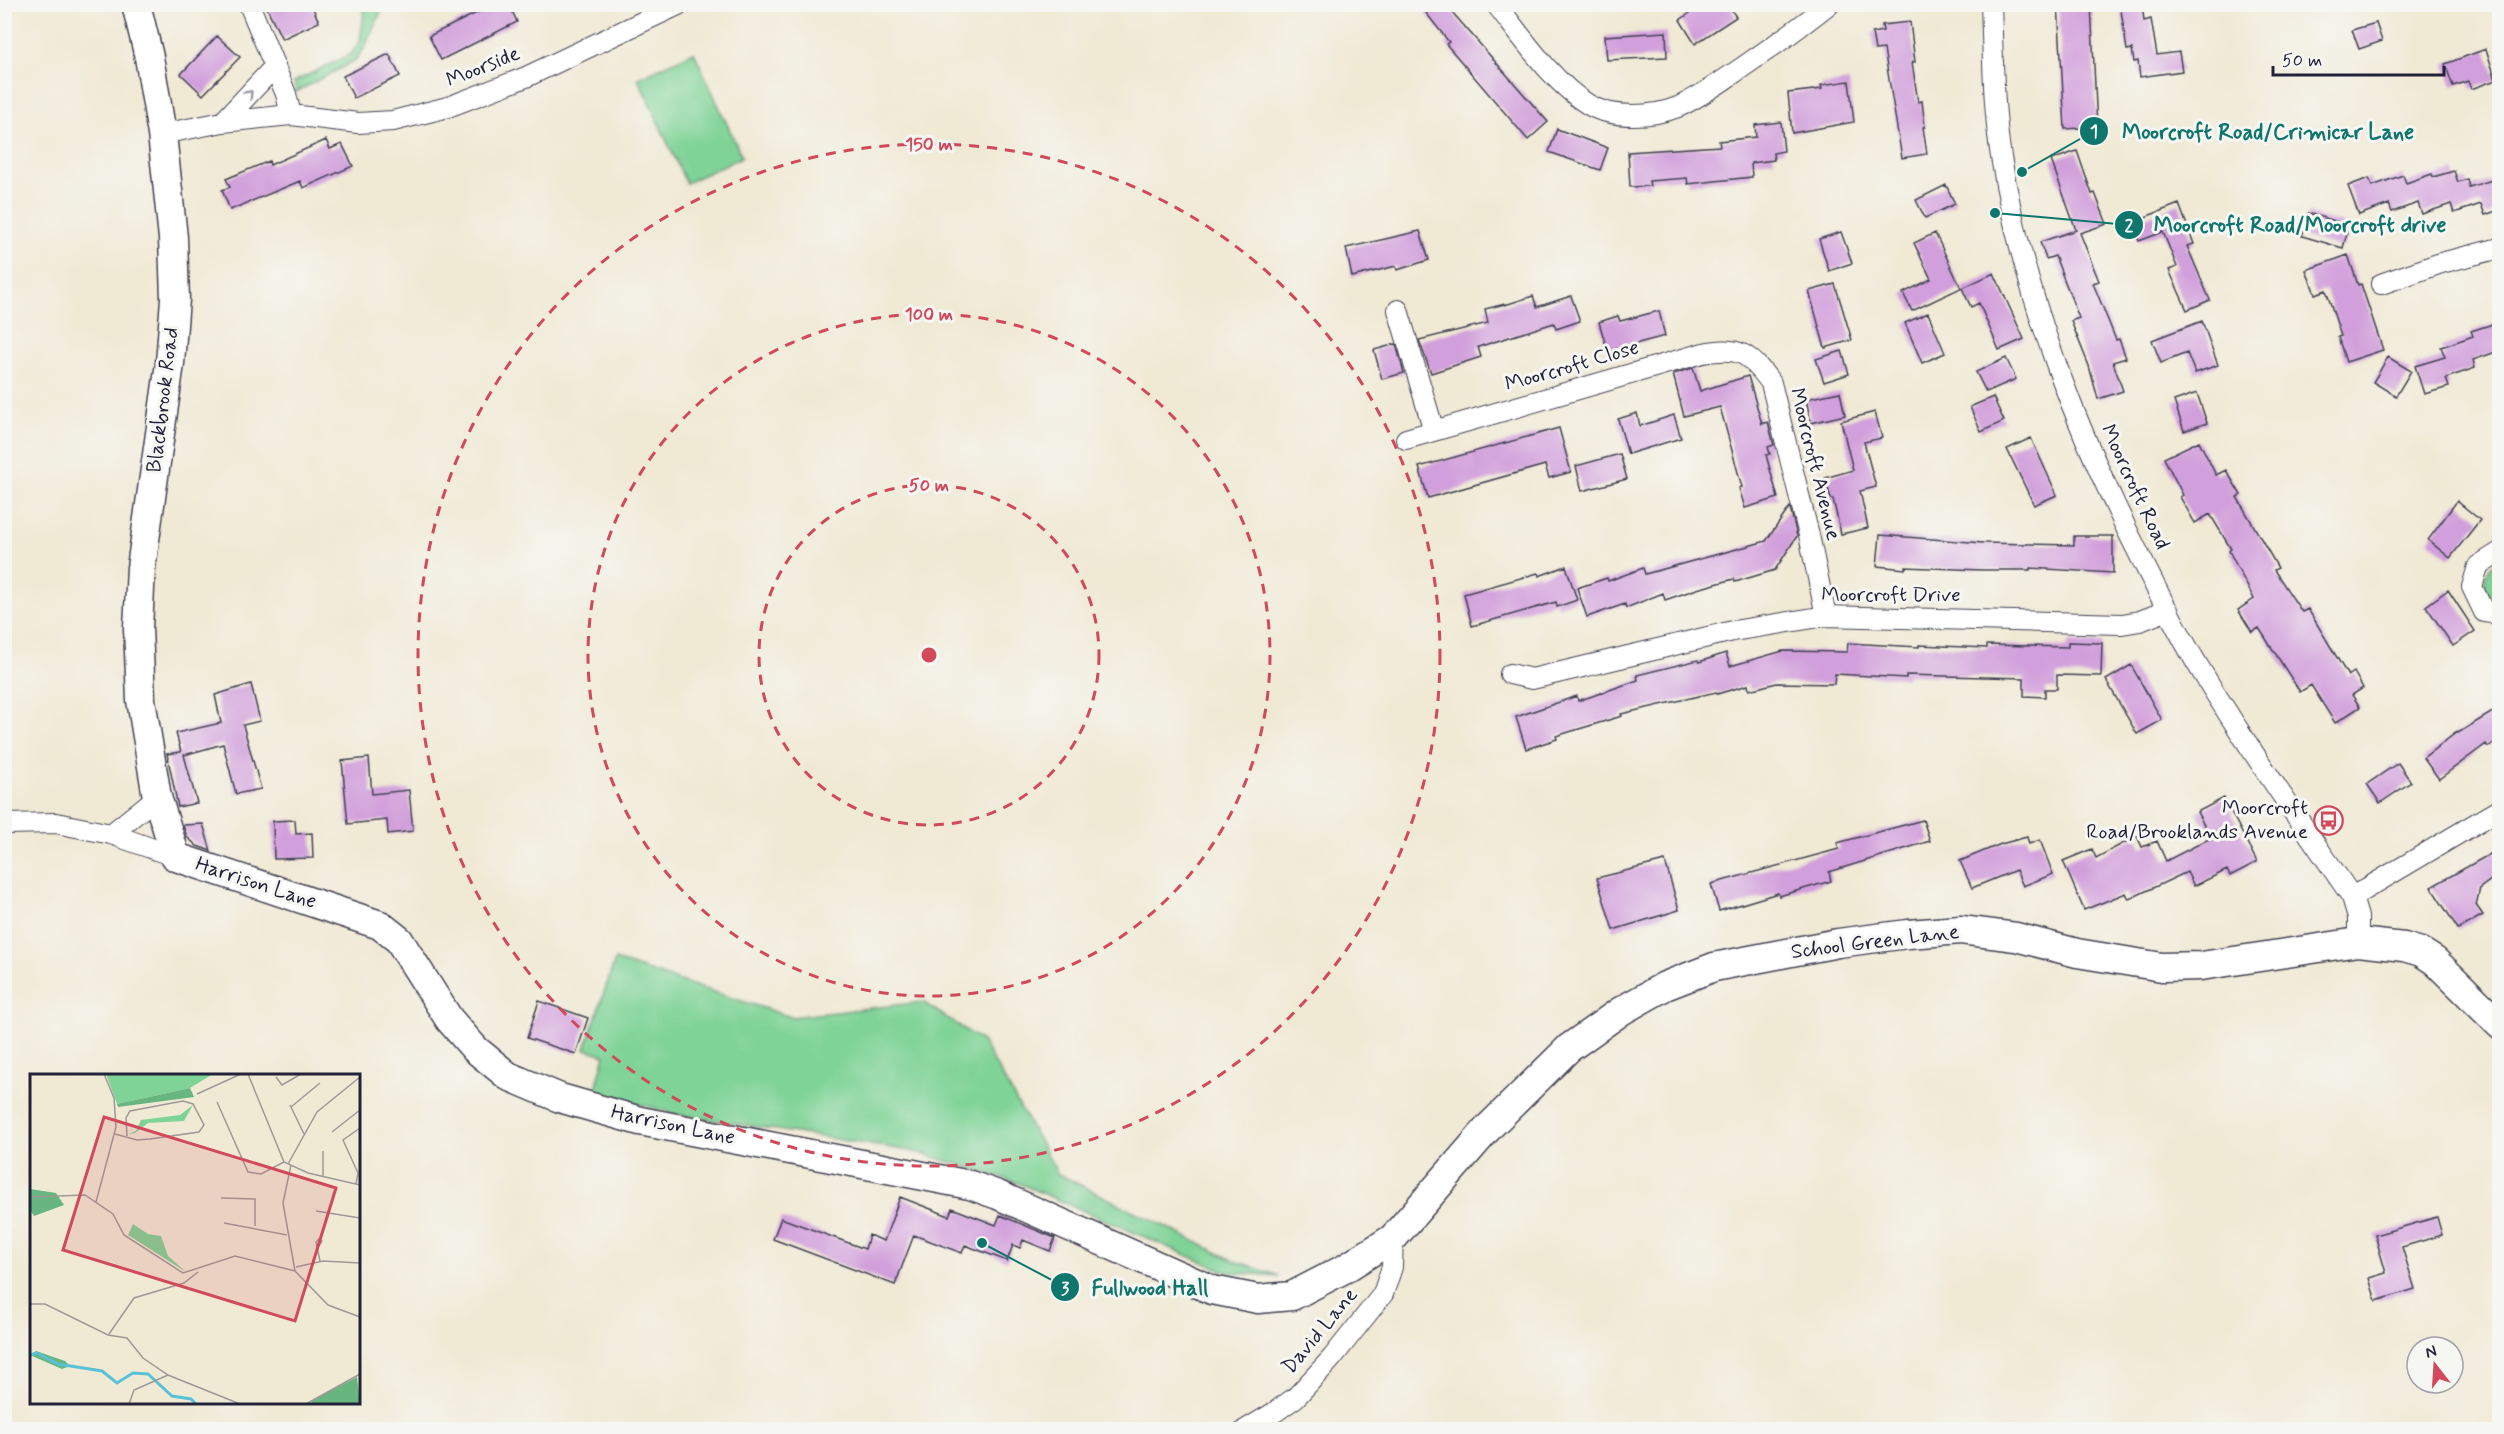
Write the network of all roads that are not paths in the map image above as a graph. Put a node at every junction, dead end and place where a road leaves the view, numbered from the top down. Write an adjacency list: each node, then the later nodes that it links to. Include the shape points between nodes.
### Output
1 (136, 4): 10 (street, Blackbrook Road)
2 (249, 4): 7 (street)
3 (680, 4): 8 (street, Moorside, via 526,77 448,107 393,121 358,123)
4 (1496, 4): 5 (street, via 1568,88 1590,106 1616,114 1647,114 1677,107 1721,82)
5 (1829, 4)
6 (1991, 4): 18 (street, Moorcroft Road, via 2001,154 2034,302 2118,514)
7 (275, 66): 8 (street); 9 (street, one-way to 7)
8 (291, 115): 9 (street, Moorside)
9 (223, 122): 10 (street, Moorside)
10 (162, 134): 22 (street, Blackbrook Road, via 175,299 170,363 141,568 138,628 141,700)
11 (2499, 248): 12 (street)
12 (2381, 284)
13 (1398, 310): 15 (street)
14 (1723, 349): 15 (street, Moorcroft Close); 20 (street, Moorcroft Avenue, via 1742,352 1771,382)
15 (1434, 432): 16 (street, Moorcroft Close)
16 (1406, 439)
17 (2499, 552): 19 (street, via 2478,566 2472,587 2484,612)
18 (2168, 610): 20 (street, Moorcroft Drive, via 2122,624); 27 (street, Moorcroft Road, via 2201,671)
19 (2499, 614)
20 (1826, 616): 21 (street, Moorcroft Drive, via 1733,631 1532,679)
21 (1510, 674)
22 (157, 797): 25 (street); 26 (street, Blackbrook Road)
23 (2499, 809): 27 (street)
24 (4, 824): 25 (street, Harrison Lane, via 56,823)
25 (111, 834): 26 (street, Harrison Lane)
26 (176, 857): 30 (street, Harrison Lane, via 380,926 399,940 449,1019 475,1049 508,1076 560,1098 640,1121 970,1185 1212,1290 1258,1299 1292,1296)
27 (2352, 897): 28 (street, Moorcroft Road, via 2358,917)
28 (2358, 942): 29 (street, School Green Lane, via 2421,951 2435,960); 30 (street, School Green Lane, via 2202,966 2162,967 2077,953 2016,937 1961,930 1838,943 1714,967 1665,986 1569,1048 1489,1127)
29 (2499, 1025)
30 (1393, 1238): 31 (street, David Lane, via 1392,1267 1383,1294 1296,1396)
31 (1245, 1430)

